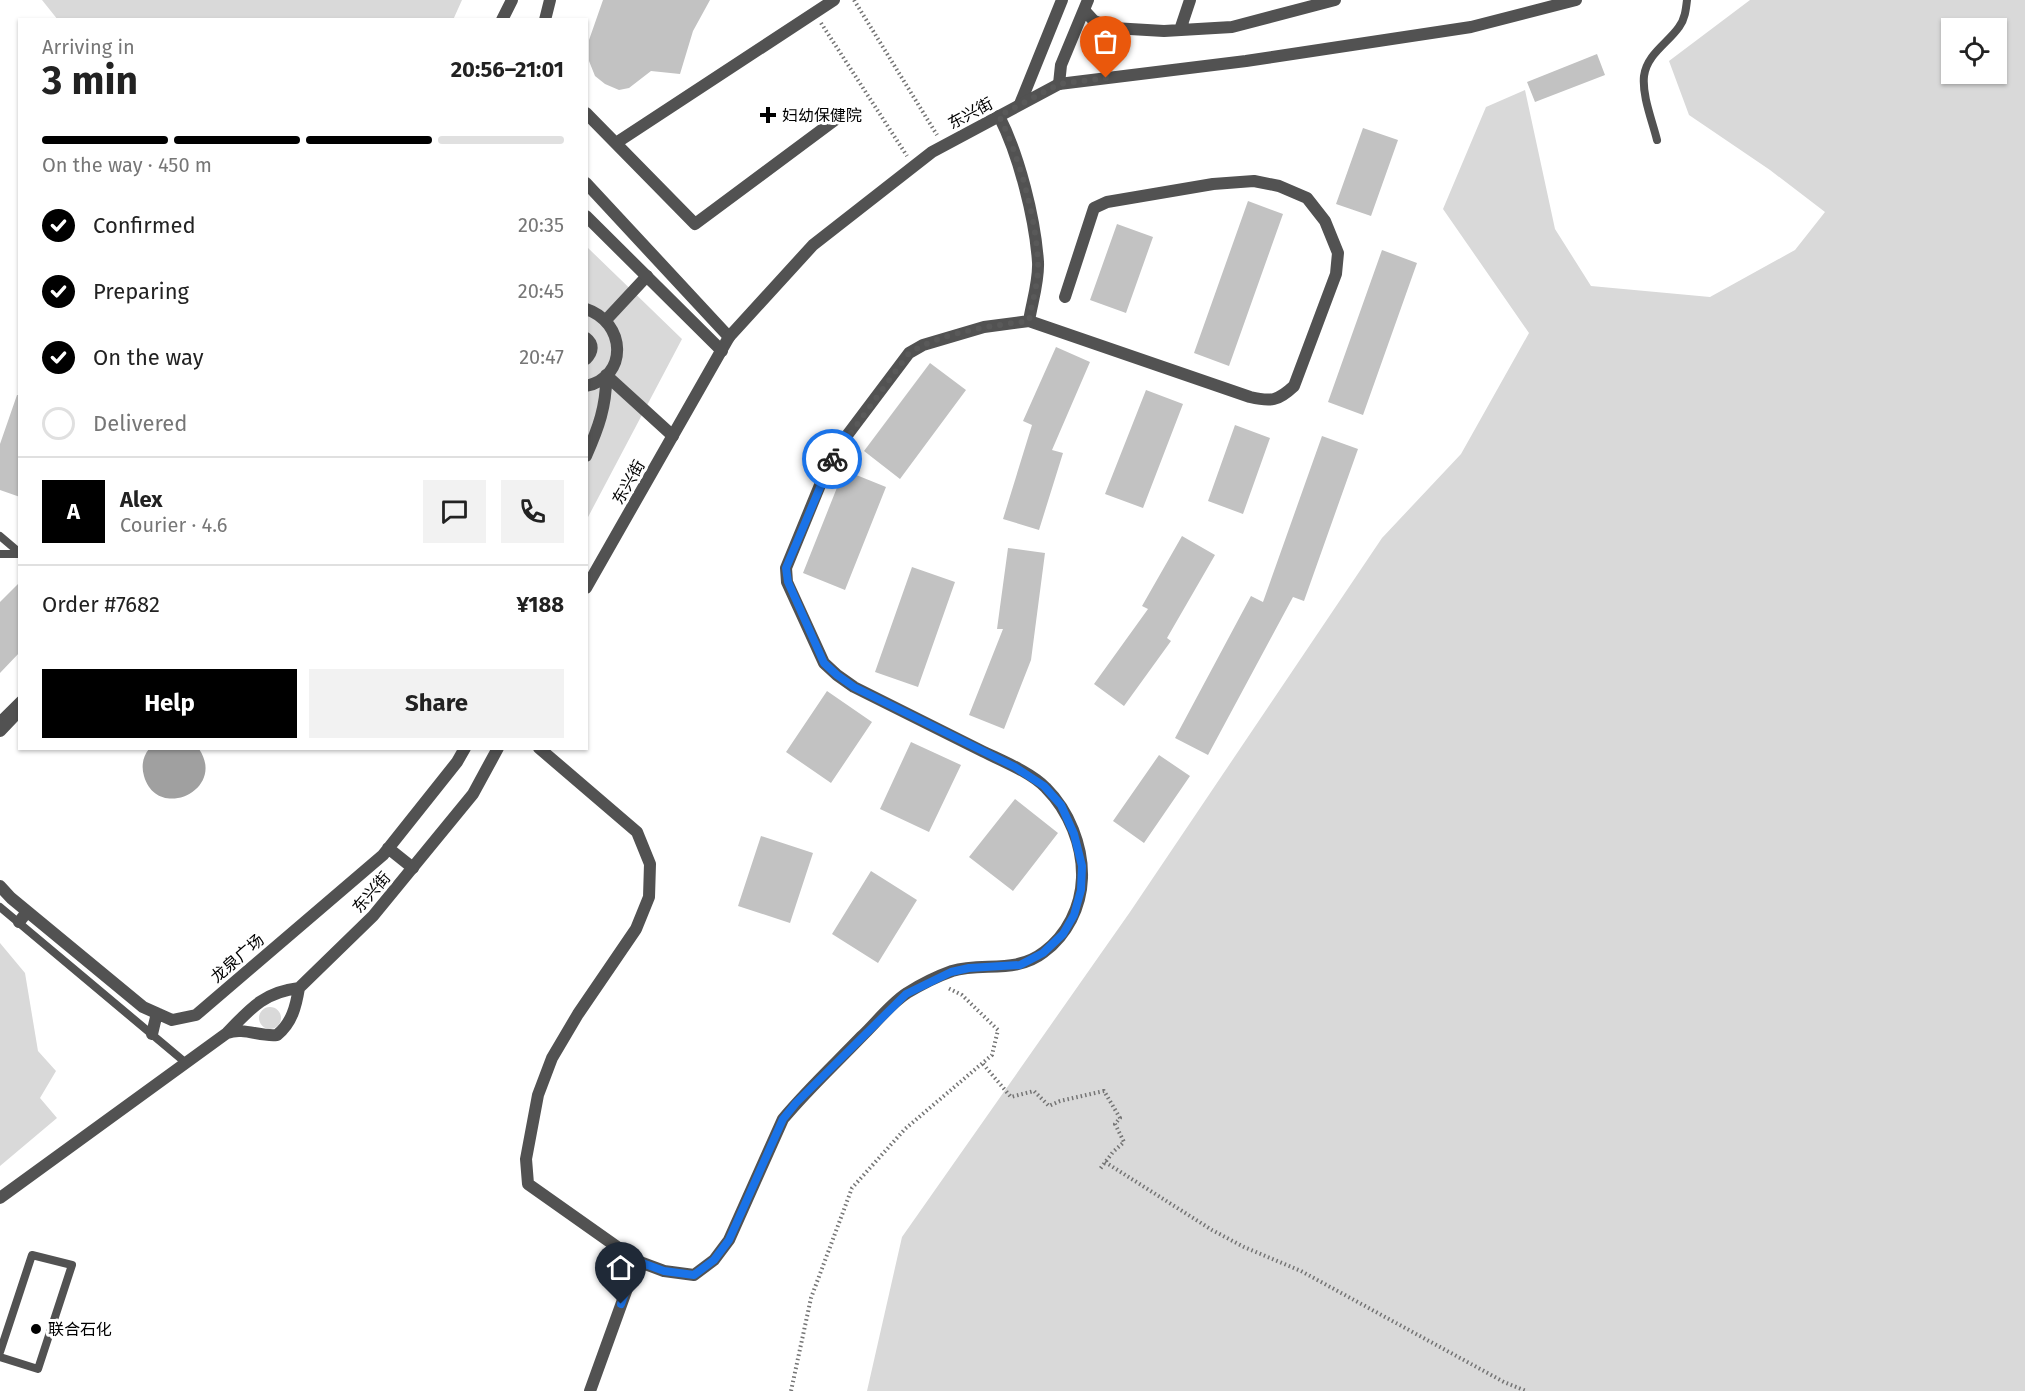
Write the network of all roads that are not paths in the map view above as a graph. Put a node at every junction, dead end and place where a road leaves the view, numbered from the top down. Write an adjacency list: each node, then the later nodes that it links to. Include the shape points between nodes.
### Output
1 (512, 0): 11 (street)
2 (550, 0): 12 (street)
3 (834, 0): 20 (street)
4 (1062, 0): 15 (street)
5 (1190, 0): 13 (street)
6 (1335, 0): 10 (street)
7 (1576, 0): 14 (street, 东兴街, via 1471,27 1246,62)
8 (1687, 0): 19 (lane, via 1680,26 1650,58 1644,74)
9 (1086, 5): 13 (street, via 1094,21 1113,28); 14 (street, via 1061,64)
10 (1295, 5): 13 (street, via 1232,27)
11 (503, 18)
12 (546, 18)
13 (1180, 30)
14 (1059, 84): 15 (street, 东兴街)
15 (1020, 104): 18 (street, 东兴街)
16 (843, 114): 20 (street, via 695,224)
17 (588, 115): 20 (street)
18 (999, 116): 27 (street, via 1020,170 1033,225 1038,264); 28 (street, 东兴街, via 932,152 813,245)
19 (1657, 140)
20 (616, 143)
21 (588, 185): 28 (street)
22 (588, 218): 23 (street)
23 (647, 276): 26 (street); 30 (street)
24 (1065, 297): 27 (street, via 1094,208 1107,202 1213,184 1254,182 1279,186 1307,198 1324,221 1338,253 1336,274 1294,386 1282,398 1265,401 1250,397)
25 (588, 310): 26 (street)
26 (606, 320): 32 (street, via 618,349)
27 (1029, 321): 60 (street, via 984,327 909,353 836,450 786,568 788,582 824,663 837,675 1015,767 1044,786 1061,805 1082,866 1074,915 1063,934 1043,953 1020,965 951,972 906,994 879,1019 783,1119 729,1240 714,1260 694,1275 664,1271)
28 (729, 337): 30 (street, 东兴街)
29 (588, 340): 31 (street, via 592,348)
30 (722, 351): 34 (street, 东兴街)
31 (588, 356)
32 (606, 375): 33 (street); 34 (street); 35 (street, via 607,395)
33 (588, 386)
34 (673, 436): 40 (street, 东兴街)
35 (588, 451)
36 (0, 536): 37 (lane)
37 (18, 552)
38 (0, 554): 39 (lane)
39 (18, 554)
40 (588, 585)
41 (18, 702): 43 (lane)
42 (18, 712): 44 (street)
43 (0, 720)
44 (0, 730)
45 (464, 750): 48 (street, 龙泉广场)
46 (497, 750): 49 (street, 东兴街, via 473,794)
47 (541, 750): 60 (street, via 637,832 650,864 649,897 636,929 552,1058 526,1158 528,1184)
48 (388, 848): 49 (street); 55 (street, 龙泉广场, via 196,1015 172,1020)
49 (413, 868): 54 (street, 东兴街, via 373,916)
50 (0, 886): 52 (street, 龙泉广场)
51 (0, 907): 53 (lane)
52 (27, 912): 53 (street); 55 (street, 龙泉广场, via 143,1007)
53 (19, 922): 57 (lane)
54 (299, 988): 56 (street, via 268,995); 56 (street, via 290,1022 277,1035 236,1030)
55 (157, 1013): 57 (street)
56 (227, 1033): 58 (street)
57 (152, 1034): 58 (lane)
58 (186, 1063): 59 (street)
59 (0, 1198)
60 (637, 1261): 62 (street)
61 (0, 1355): 61 (lane, via 38,1370 72,1265 32,1255)
62 (590, 1391)

